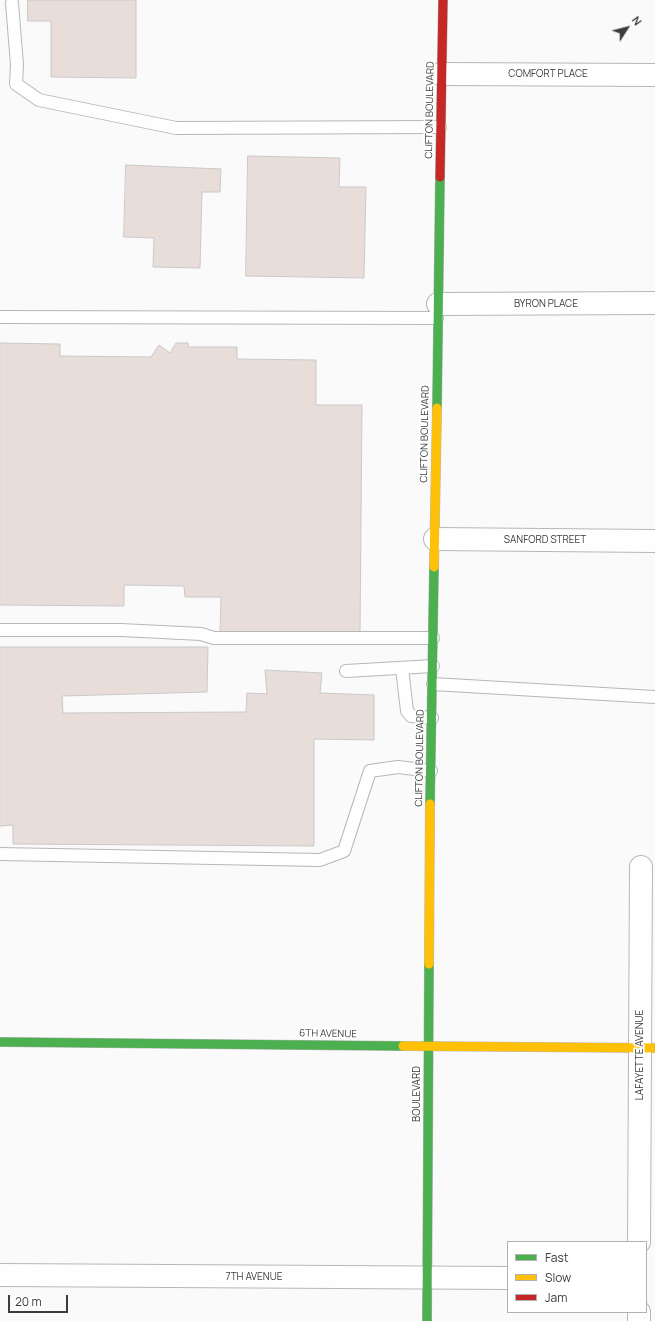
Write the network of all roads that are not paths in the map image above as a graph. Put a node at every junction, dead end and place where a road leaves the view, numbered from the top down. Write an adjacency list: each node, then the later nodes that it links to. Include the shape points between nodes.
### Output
1 (443, 0): 3 (street, CLIFTON BOULEVARD)
2 (12, 3): 5 (lane, via 16,84 39,100 176,128)
3 (441, 74): 4 (street, COMFORT PLACE); 5 (street, CLIFTON BOULEVARD)
4 (655, 75)
5 (440, 127): 7 (street, CLIFTON BOULEVARD)
6 (655, 303): 7 (street, BYRON PLACE)
7 (438, 311): 8 (lane); 9 (street, CLIFTON BOULEVARD)
8 (0, 317)
9 (435, 539): 10 (street, SANFORD STREET); 12 (street, CLIFTON BOULEVARD)
10 (655, 541)
11 (0, 630): 12 (lane, via 121,630 201,634 214,638)
12 (433, 638): 13 (street, CLIFTON BOULEVARD)
13 (433, 666): 14 (lane); 16 (street, CLIFTON BOULEVARD)
14 (402, 668): 15 (lane); 18 (lane, via 407,712 410,716)
15 (346, 671)
16 (432, 684): 17 (lane); 18 (street, CLIFTON BOULEVARD)
17 (655, 698)
18 (432, 718): 19 (street, CLIFTON BOULEVARD)
19 (431, 771): 20 (lane, via 398,767 370,771 344,851 320,860); 22 (street, CLIFTON BOULEVARD)
20 (0, 854)
21 (641, 867): 25 (street, LAFAYETTE AVENUE)
22 (430, 868): 24 (street, BOULEVARD)
23 (0, 1042): 24 (street, 6TH AVENUE)
24 (429, 1046): 25 (street, 6TH AVENUE); 28 (street, BOULEVARD)
25 (648, 1048): 26 (street, LAFAYETTE AVENUE)
26 (639, 1241)
27 (0, 1275): 28 (street, 7TH AVENUE)
28 (427, 1278): 29 (street, 7TH AVENUE); 30 (street, BOULEVARD)
29 (507, 1278)
30 (427, 1321)

